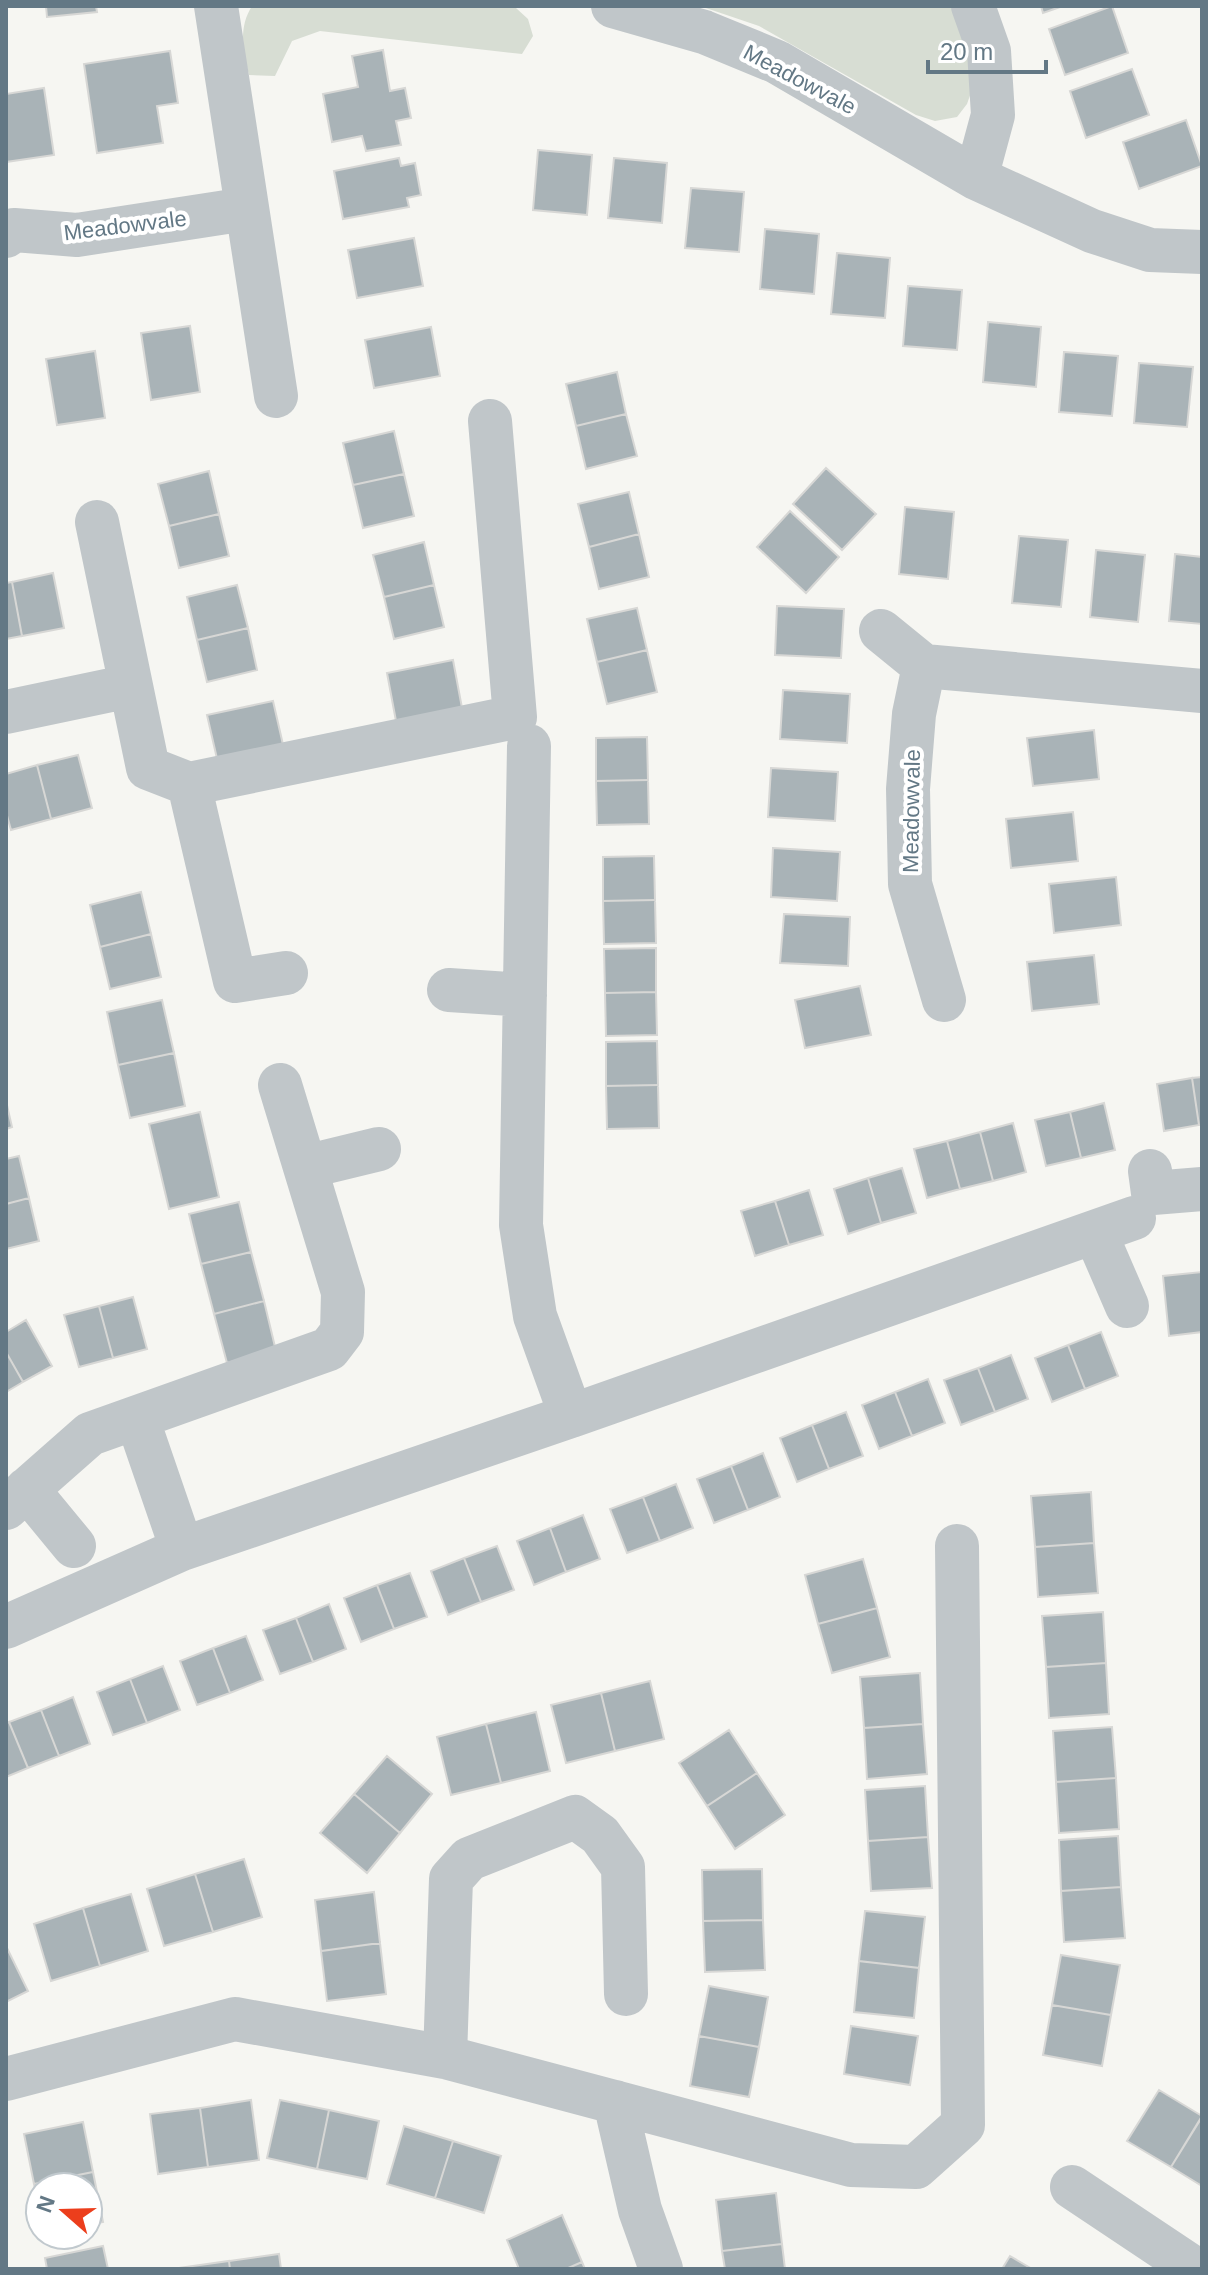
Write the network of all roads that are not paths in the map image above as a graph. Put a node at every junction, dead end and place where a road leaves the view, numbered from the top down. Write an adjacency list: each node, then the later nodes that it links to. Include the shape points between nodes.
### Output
1 (216, 6): 5 (street)
2 (613, 6): 4 (street, Meadowvale, via 704,32 777,62)
3 (973, 6): 4 (street, via 989,51 993,115)
4 (976, 178): 7 (street, Meadowvale, via 1092,231 1150,250)
5 (246, 209): 6 (street, Meadowvale, via 77,235 14,230); 8 (street)
6 (6, 236)
7 (1202, 252)
8 (276, 396)
9 (490, 421): 17 (street, via 515,717)
10 (97, 522): 13 (street)
11 (881, 631): 12 (street)
12 (924, 666): 14 (street); 21 (street, Meadowvale, via 908,789 910,884)
13 (130, 686): 15 (street); 17 (street, via 148,768)
14 (1202, 691)
15 (6, 712)
16 (529, 746): 20 (street)
17 (189, 784): 18 (street, via 235,981)
18 (286, 973)
19 (449, 990): 20 (street)
20 (525, 995): 28 (street, via 521,1225 535,1316)
21 (944, 1000)
22 (280, 1085): 24 (street)
23 (379, 1149): 24 (street)
24 (305, 1167): 29 (street, via 343,1292 342,1332 329,1349)
25 (1150, 1171): 26 (street, via 1153,1193)
26 (1202, 1189)
27 (1127, 1306): 28 (street, via 1115,1225)
28 (571, 1416): 33 (street)
29 (137, 1418): 30 (street, via 90,1434); 33 (street)
30 (16, 1498): 31 (street)
31 (74, 1546)
32 (957, 1546): 38 (street, via 963,2125 916,2167 851,2165)
33 (182, 1549): 34 (street)
34 (6, 1627)
35 (626, 1994): 36 (street, via 623,1867 600,1835 575,1817 469,1859 451,1879)
36 (445, 2057): 37 (street, via 235,2019); 38 (street)
37 (6, 2079)
38 (615, 2102): 40 (street, via 640,2210)
39 (1072, 2187): 41 (street)
40 (661, 2269)
41 (1195, 2269)

